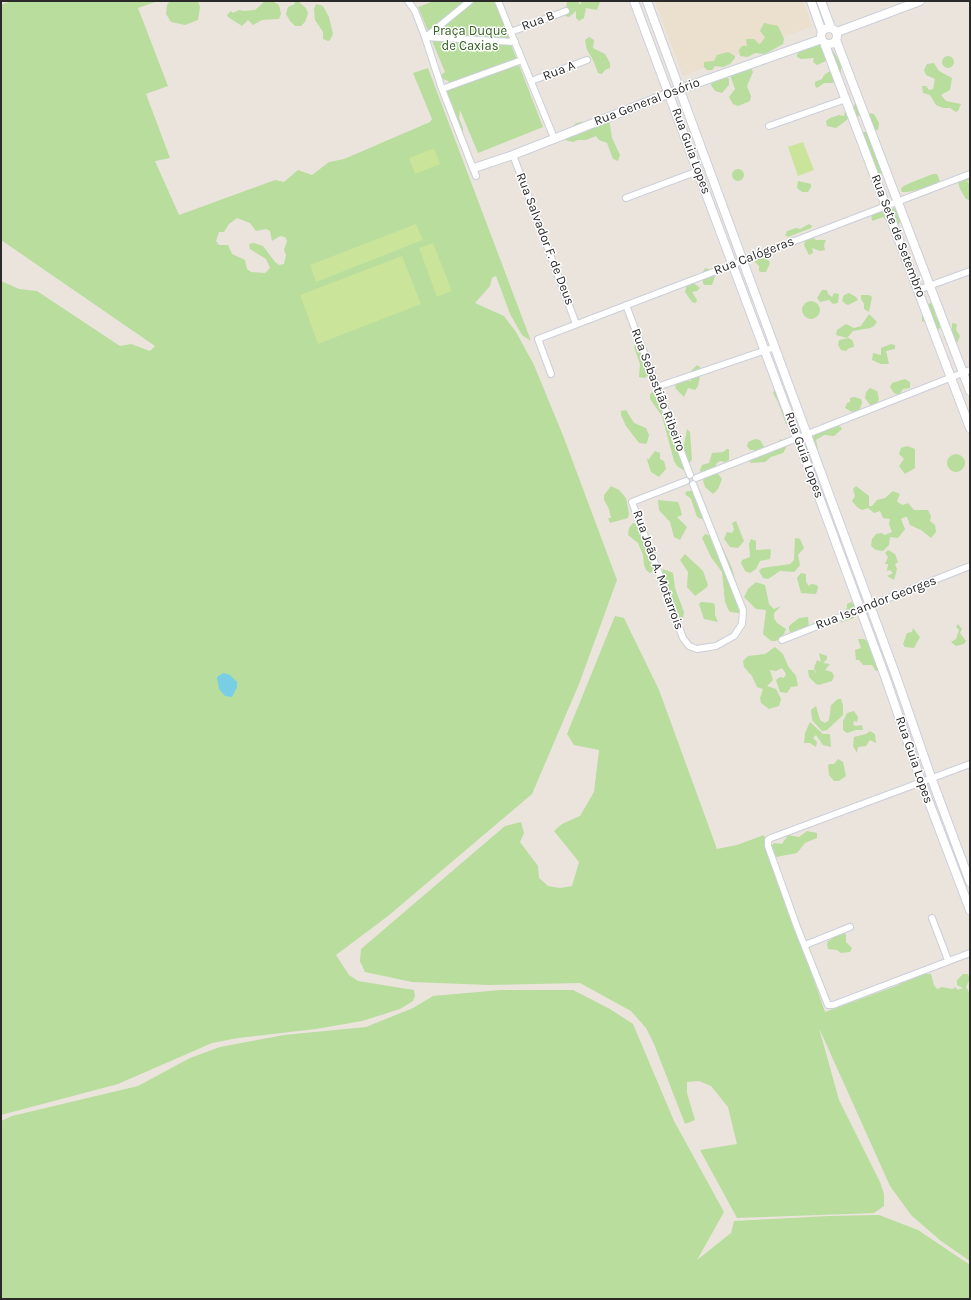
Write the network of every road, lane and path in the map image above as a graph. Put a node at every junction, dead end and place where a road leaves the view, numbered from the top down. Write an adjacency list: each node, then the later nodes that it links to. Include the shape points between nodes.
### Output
1 (408, 1): 12 (street, via 415,11)
2 (470, 1): 12 (street)
3 (498, 1): 10 (street)
4 (634, 1): 20 (main road, Rua Guia Lopes)
5 (646, 1): 19 (main road, Rua Guia Lopes)
6 (811, 1): 13 (main road, Rua Sete de Setembro)
7 (821, 1): 11 (main road, Rua Sete de Setembro)
8 (920, 1): 11 (main road)
9 (566, 11): 10 (street, Rua B)
10 (511, 32): 14 (street)
11 (834, 34): 13 (main road, via 832,44); 13 (main road, via 826,28); 22 (main road, Rua Sete de Setembro)
12 (425, 37): 14 (street); 18 (street)
13 (823, 39): 19 (main road, Rua General Osório); 21 (main road, Rua Sete de Setembro)
14 (515, 42): 15 (street)
15 (522, 60): 17 (street); 18 (street)
16 (587, 60): 17 (street, Rua A)
17 (531, 81): 25 (street)
18 (442, 89): 27 (street)
19 (680, 89): 20 (main road, Rua General Osório); 34 (main road, Rua Guia Lopes)
20 (670, 93): 25 (main road, Rua General Osório); 28 (main road, Rua Guia Lopes)
21 (846, 99): 23 (main road, Rua Sete de Setembro); 24 (street)
22 (868, 119): 23 (main road); 32 (main road, Rua Sete de Setembro)
23 (855, 124): 33 (main road, Rua Sete de Setembro)
24 (769, 126)
25 (554, 138): 26 (main road, Rua General Osório)
26 (513, 155): 27 (main road, Rua General Osório); 40 (street, Rua Salvador F. de Deus)
27 (474, 168): 30 (street)
28 (698, 171): 31 (street); 35 (main road, Rua Guia Lopes)
29 (970, 174): 32 (street, Rua Calógeras)
30 (476, 176)
31 (626, 198)
32 (898, 201): 33 (street, Rua Calógeras); 37 (main road, Rua Sete de Setembro)
33 (886, 206): 34 (street, Rua Calógeras); 38 (main road, Rua Sete de Setembro)
34 (743, 260): 35 (street, Rua Calógeras); 41 (main road, Rua Guia Lopes)
35 (733, 264): 39 (street, Rua Calógeras); 42 (main road, Rua Guia Lopes)
36 (970, 271): 37 (street)
37 (930, 286): 38 (street); 43 (main road, Rua Sete de Setembro)
38 (918, 290): 45 (main road, Rua Sete de Setembro)
39 (626, 305): 40 (street, Rua Calógeras); 46 (street, Rua Sebastião Ribeiro)
40 (576, 324): 44 (street, Rua Calógeras, via 538,339)
41 (775, 347): 42 (street); 49 (main road, Rua Guia Lopes)
42 (764, 350): 46 (street); 50 (main road, Rua Guia Lopes)
43 (966, 371): 45 (street); 47 (main road, Rua Sete de Setembro)
44 (551, 374)
45 (951, 377): 48 (main road, Rua Sete de Setembro); 49 (street)
46 (657, 387): 51 (street, Rua Sebastião Ribeiro)
47 (970, 391)
48 (970, 428)
49 (807, 434): 50 (street); 55 (main road, Rua Guia Lopes)
50 (797, 437): 53 (street); 56 (main road, Rua Guia Lopes)
51 (690, 475): 52 (street); 53 (street)
52 (686, 481): 53 (street, via 690,485); 53 (street, Rua João A. Motarrois, via 632,502 683,638 690,646 697,648 716,646 734,636 742,624 743,610)
53 (695, 481)
54 (970, 566): 55 (street, Rua Iscandor Georges)
55 (870, 605): 56 (street, Rua Iscandor Georges); 59 (main road, Rua Guia Lopes)
56 (860, 608): 57 (street, Rua Iscandor Georges); 60 (main road, Rua Guia Lopes)
57 (782, 640)
58 (970, 764): 59 (street)
59 (931, 777): 60 (street); 61 (main road, Rua Guia Lopes)
60 (921, 781): 62 (main road, Rua Guia Lopes); 67 (street, via 768,840)
61 (966, 870): 62 (main road); 63 (main road, Rua Guia Lopes)
62 (956, 874): 64 (main road, Rua Guia Lopes)
63 (970, 882)
64 (970, 910)
65 (932, 918): 69 (street)
66 (850, 927): 67 (street)
67 (805, 945): 69 (street, via 828,1005)
68 (970, 952): 69 (street)
69 (948, 960)

